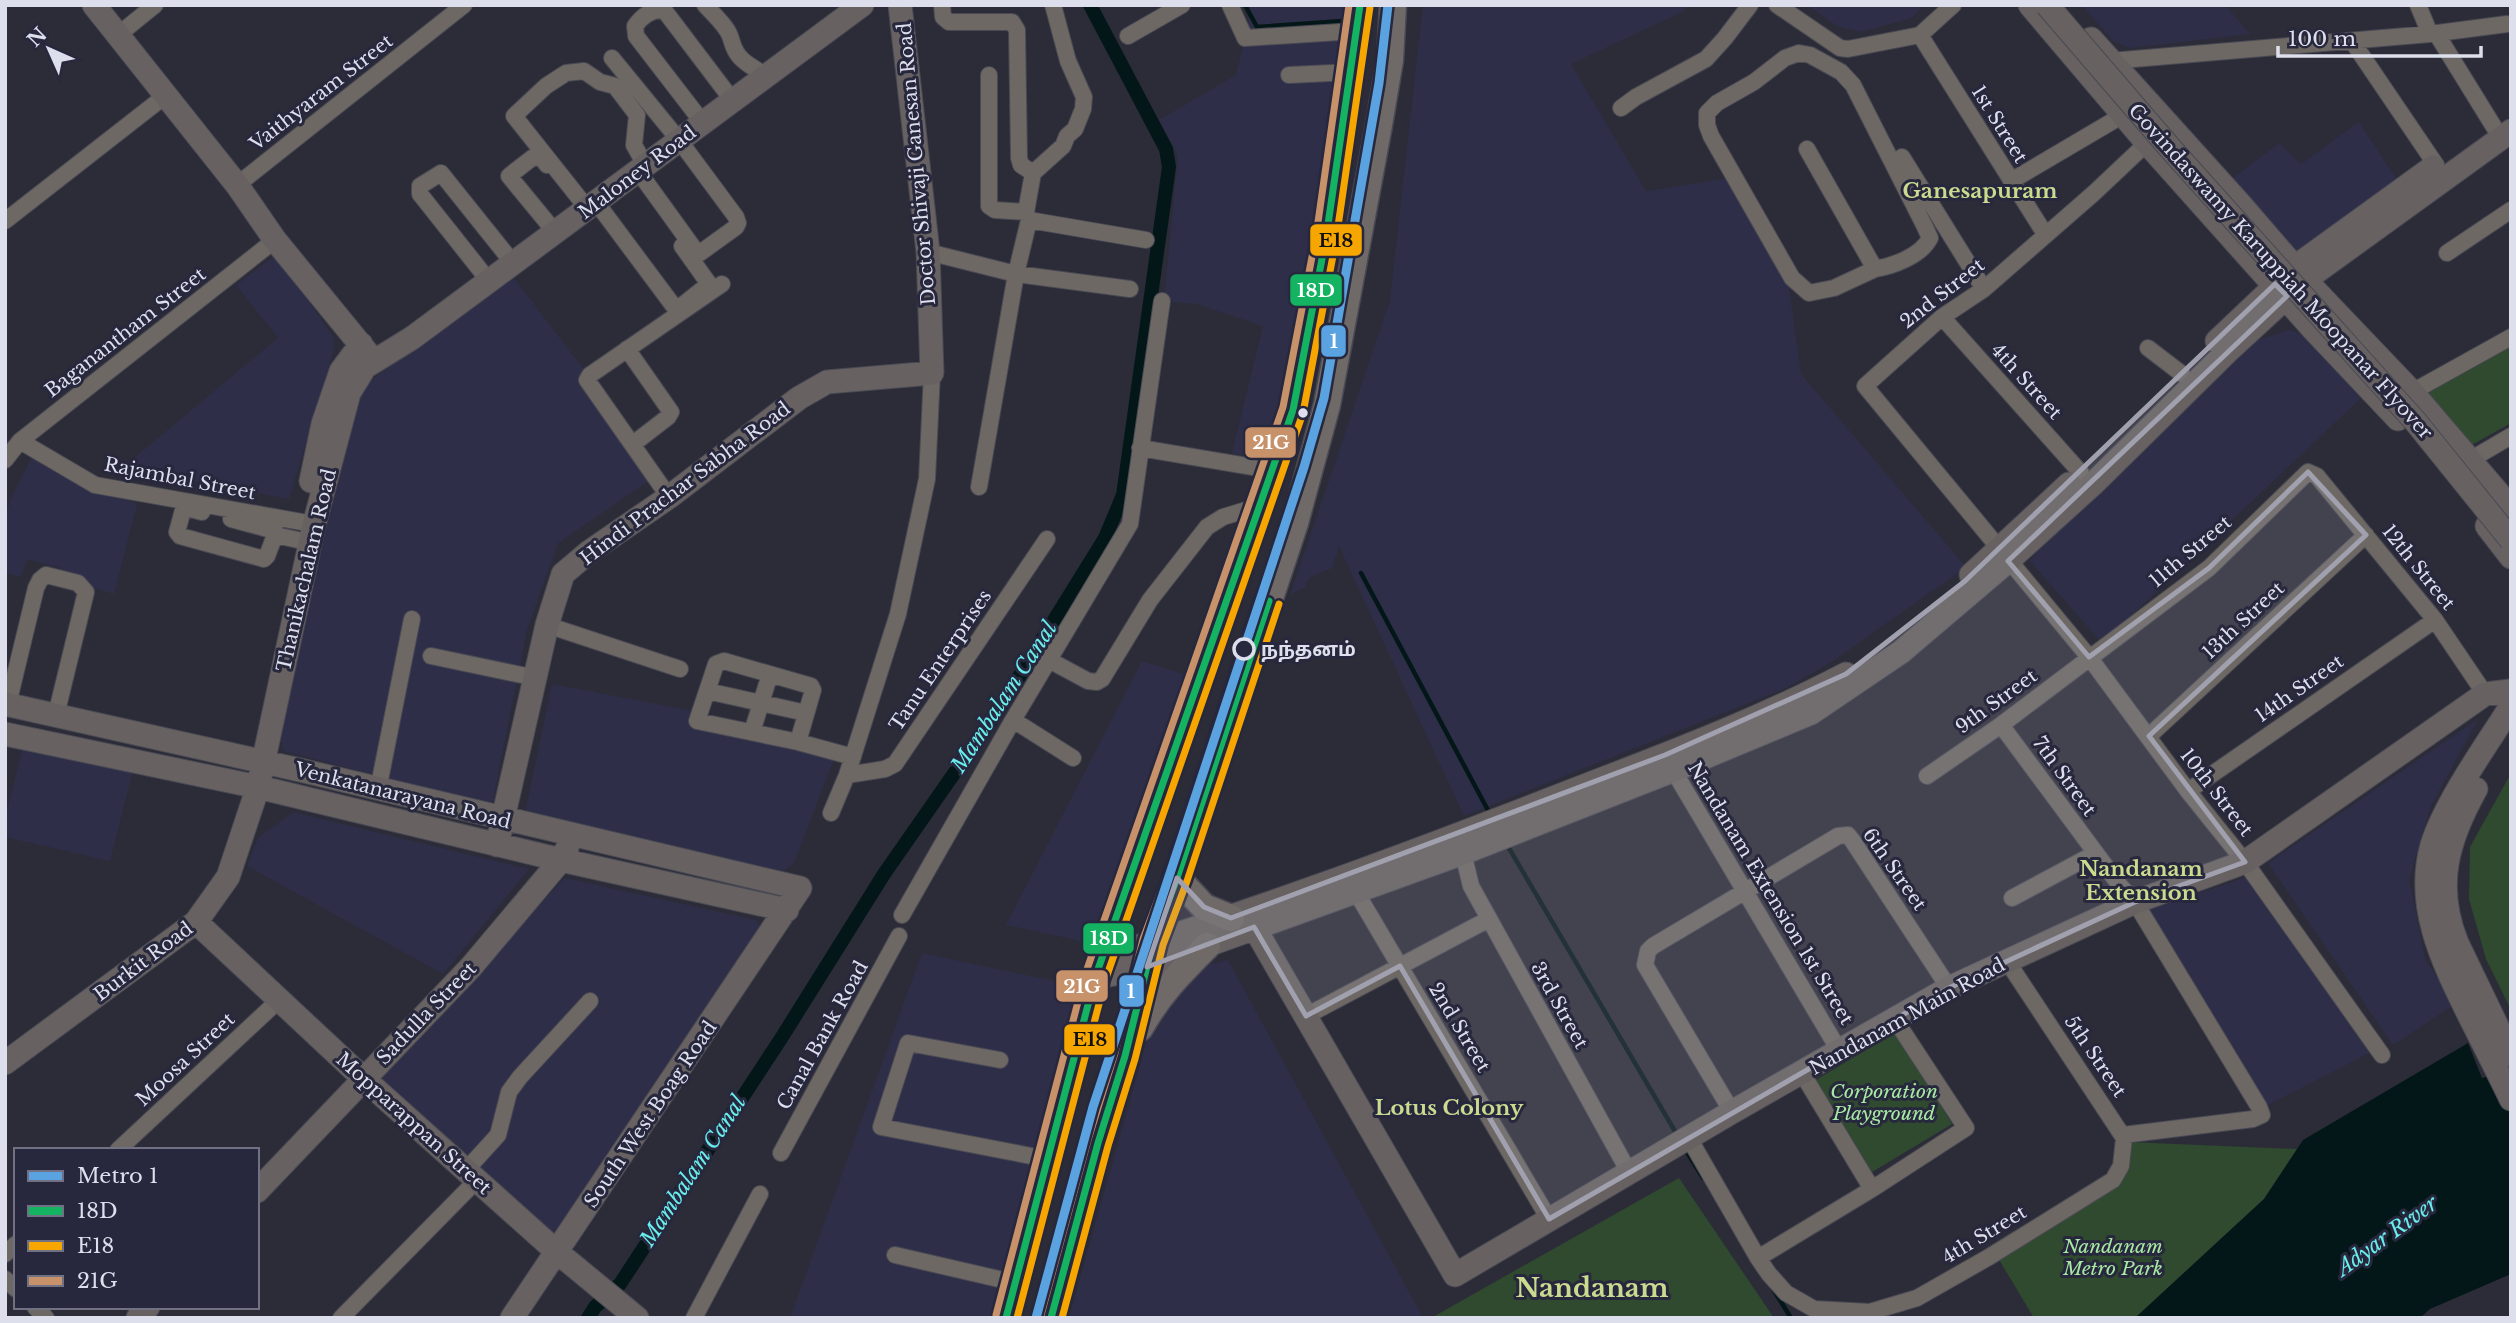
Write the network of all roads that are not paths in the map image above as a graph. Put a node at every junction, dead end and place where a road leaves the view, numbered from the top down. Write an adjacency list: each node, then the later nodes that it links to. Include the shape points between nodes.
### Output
1 (94, 5): 23 (main road)
2 (155, 5): 23 (street)
3 (464, 5): 51 (street, Vaithyaram Street)
4 (705, 5): 36 (street, via 727,31 739,57)
5 (862, 5): 36 (main road, Maloney Road)
6 (900, 5): 60 (main road, Doctor Shivaji Ganesan Road)
7 (942, 5): 49 (street, via 943,17 949,22 1014,24 1019,158)
8 (1053, 5): 49 (street, via 1084,97 1083,109 1063,146)
9 (1182, 5): 25 (street)
10 (1230, 5): 26 (street, via 1245,38)
11 (1393, 5): 29 (main road)
12 (1750, 5): 39 (street, via 1706,58)
13 (1777, 5): 21 (street)
14 (1953, 5): 24 (street)
15 (2030, 5): 40 (main road)
16 (2048, 5): 99 (main road, Govindaswamy Karuppiah Moopanar Flyover, bridge, via 2415,421)
17 (2061, 5): 32 (main road)
18 (2418, 5): 22 (street)
19 (665, 8): 38 (street); 41 (street, via 640,19 636,36)
20 (2507, 24): 22 (street)
21 (1817, 33): 28 (street); 30 (street)
22 (2433, 34): 27 (street); 42 (street)
23 (118, 35): 37 (main road)
24 (1920, 35): 28 (street); 50 (street, 1st Street)
25 (1128, 36)
26 (1356, 39): 29 (main road); 35 (street); 87 (main road, via 1326,238 1293,410)
27 (2352, 41): 32 (street); 47 (street)
28 (1840, 48): 33 (street)
29 (1390, 51): 143 (main road, via 1327,405 1295,523)
30 (1810, 55): 33 (street); 63 (street, via 1785,58 1717,103 1707,113 1707,125 1798,285 1809,293 1821,292)
31 (612, 58): 43 (street)
32 (2110, 61): 65 (main road)
33 (1835, 69): 63 (street, via 1853,85 1930,238 1927,245 1895,264)
34 (989, 75): 54 (street, via 989,206)
35 (1289, 75)
36 (765, 77): 38 (main road, Maloney Road)
37 (165, 96): 51 (main road); 55 (street)
38 (733, 101): 41 (main road, Maloney Road)
39 (1621, 108)
40 (2123, 115): 44 (main road); 50 (street)
41 (703, 123): 43 (main road, Maloney Road)
42 (2505, 124): 47 (main road); 65 (main road)
43 (679, 140): 48 (main road, Maloney Road); 48 (street, via 738,223 705,252 695,250)
44 (2147, 143): 57 (street, 2nd Street); 70 (main road)
45 (1807, 149): 63 (street)
46 (1902, 157): 69 (street)
47 (2436, 165): 65 (main road)
48 (638, 171): 52 (main road, Maloney Road); 52 (street, via 707,280 706,289 675,308); 52 (street, via 634,145 638,115 615,86 584,71 566,73 546,86 514,116)
49 (1033, 173): 54 (street)
50 (2011, 181): 57 (street, 1st Street)
51 (237, 185): 58 (main road)
52 (589, 207): 56 (main road, Maloney Road); 56 (street, via 541,157 532,158 509,176)
53 (2511, 209): 61 (street)
54 (1027, 216): 59 (street); 64 (street)
55 (5, 221)
56 (555, 232): 62 (main road, Maloney Road)
57 (2045, 234): 69 (street, 2nd Street)
58 (275, 240): 76 (main road); 82 (street, Baganantham Street)
59 (1146, 240)
60 (928, 252): 64 (street); 77 (main road, Doctor Shivaji Ganesan Road)
61 (2447, 253)
62 (513, 263): 66 (main road, Maloney Road); 66 (street, via 441,173 420,186 420,194)
63 (1875, 268)
64 (1016, 274): 68 (street); 90 (street)
65 (2300, 274): 70 (main road); 70 (main road); 80 (main road)
66 (489, 281): 76 (main road, Maloney Road, via 412,338 380,338)
67 (722, 284): 75 (street)
68 (1130, 289)
69 (1984, 289): 72 (street, 2nd Street)
70 (2281, 290): 78 (main road); 100 (main road, via 2093,484); 101 (main road, via 2393,413)
71 (1162, 301): 84 (street)
72 (1942, 317): 79 (street, 2nd Street); 89 (street, 4th Street)
73 (2511, 337): 80 (street)
74 (2148, 348): 78 (street)
75 (627, 349): 83 (street, via 671,412); 83 (street, via 587,380)
76 (367, 353): 95 (main road, via 341,371 323,424); 128 (main road, Thanikachalam Road, via 349,393)
77 (932, 373): 91 (main road, Hindi Prachar Sabha Road, via 827,382); 126 (street, Doctor Shivaji Ganesan Road, via 927,479 898,614)
78 (2182, 374): 89 (main road)
79 (1865, 386): 100 (street, 10th Street)
80 (2412, 392): 86 (main road)
81 (2511, 436): 86 (street)
82 (20, 441): 85 (street, Baganantham Street); 92 (street, Rajambal Street, via 95,485)
83 (632, 444): 91 (street)
84 (1140, 448): 87 (street); 108 (street, via 1130,524)
85 (5, 460)
86 (2470, 460): 93 (main road)
87 (1271, 470): 94 (main road)
88 (2312, 472): 97 (street, 12th Street); 107 (street, 11th Street, via 2209,568)
89 (2081, 473): 100 (main road)
90 (979, 487)
91 (664, 490): 105 (main road, Hindi Prachar Sabha Road, via 563,574)
92 (187, 505): 95 (street, Rajambal Street); 96 (street, via 275,531); 96 (street, via 177,532 180,536 264,559)
93 (2511, 508)
94 (1259, 509): 108 (street, via 1223,517 1207,527 1150,600 1097,682); 160 (main road)
95 (300, 531): 96 (street); 128 (main road)
96 (275, 535)
97 (2366, 535): 104 (street, 12th Street); 123 (street, 13th Street)
98 (1047, 539): 130 (street, Tanu Enterprises, via 895,764)
99 (2511, 540)
100 (2003, 555): 107 (street, 10th Street); 129 (main road, via 1846,674)
101 (2511, 557)
102 (97, 589): 118 (street)
103 (412, 619): 133 (street)
104 (2435, 620): 113 (street, 12th Street); 134 (street, 14th Street)
105 (548, 625): 109 (street); 111 (main road, Hindi Prachar Sabha Road)
106 (432, 656): 111 (street)
107 (2090, 657): 120 (street, 9th Street); 123 (street, 10th Street)
108 (1049, 660): 119 (street)
109 (680, 669)
110 (770, 674): 112 (street, via 720,661); 115 (street); 117 (street, via 811,686)
111 (536, 678): 136 (main road, Hindi Prachar Sabha Road)
112 (707, 691): 115 (street); 122 (street, via 697,721)
113 (2484, 694): 114 (main road, Nandanam Main Road); 142 (main road, Nandanam Main Road)
114 (2511, 695): 163 (main road, via 2448,809 2427,868 2432,930)
115 (761, 702): 117 (street); 122 (street)
116 (9, 704): 118 (main road, Venkatanarayana Road); 118 (street, via 36,588 46,575 78,583 86,592); 124 (street)
117 (806, 713): 125 (street)
118 (61, 716): 128 (main road, Venkatanarayana Road)
119 (1013, 720): 127 (street); 151 (street)
120 (2001, 724): 131 (street, 9th Street); 140 (street, 7th Street)
121 (2511, 728): 163 (main road, via 2462,817 2446,866 2444,898)
122 (752, 732): 125 (street)
123 (2149, 736): 134 (street, 10th Street)
124 (6, 737): 132 (main road, Venkatanarayana Road)
125 (798, 741): 126 (street)
126 (853, 757): 130 (street, Doctor Shivaji Ganesan Road)
127 (1073, 758)
128 (258, 760): 132 (main road, Thanikachalam Road); 133 (main road, Venkatanarayana Road)
129 (1669, 763): 139 (main road); 146 (street, Nandanam Extension 1st Street); 154 (main road, via 1468,831)
130 (847, 775): 135 (street, Doctor Shivaji Ganesan Road)
131 (1927, 776)
132 (252, 786): 138 (main road, Venkatanarayana Road); 144 (main road, via 237,852); 144 (main road, Burkit Road, via 218,873)
133 (377, 790): 136 (main road, Venkatanarayana Road)
134 (2188, 791): 142 (street, 10th Street)
135 (831, 813)
136 (502, 819): 137 (main road, Venkatanarayana Road); 138 (main road, Hindi Prachar Sabha Road)
137 (575, 835): 141 (main road, Sadulla Street); 145 (main road, Venkatanarayana Road)
138 (497, 845): 141 (main road, Venkatanarayana Road)
139 (1463, 853): 147 (main road); 152 (street, 3rd Street, via 1471,886)
140 (2096, 853): 148 (street); 149 (street, 7th Street)
141 (561, 860): 150 (main road, Venkatanarayana Road); 174 (main road, Sadulla Street, via 471,967)
142 (2245, 862): 149 (main road, Nandanam Main Road); 168 (street, 10th Street)
143 (1177, 878): 154 (main road, via 1204,907); 157 (main road)
144 (220, 886): 153 (main road, Burkit Road)
145 (800, 888): 150 (main road, South West Boag Road)
146 (1745, 889): 161 (street, 6th Street, via 1838,836 1848,835); 167 (street, Nandanam Extension 1st Street); 176 (street, via 1653,946 1645,965)
147 (1356, 892): 154 (main road); 159 (street, 2nd Street)
148 (2012, 898)
149 (2135, 902): 158 (main road, Nandanam Main Road); 177 (street, 7th Street, via 2262,1115)
150 (787, 910): 188 (main road, South West Boag Road)
151 (902, 915)
152 (1489, 919): 159 (street); 183 (street, 3rd Street)
153 (196, 922): 162 (main road, Mopparappan Street); 172 (main road, Burkit Road)
154 (1243, 923): 156 (main road); 157 (main road); 165 (main road)
155 (899, 936): 180 (street, Canal Bank Road)
156 (1207, 946): 157 (main road); 170 (main road, via 1156,1001)
157 (1150, 955): 160 (main road); 170 (main road)
158 (2007, 961): 161 (main road, Nandanam Main Road); 177 (street, 5th Street)
159 (1399, 966): 165 (street); 187 (street, 2nd Street)
160 (1100, 968): 181 (main road)
161 (1949, 988): 166 (main road, Nandanam Main Road)
162 (280, 999): 174 (main road, Mopparappan Street); 179 (street, Moosa Street)
163 (2473, 1000): 169 (main road); 175 (main road)
164 (590, 1001): 182 (street, via 509,1092 498,1135)
165 (1306, 1016): 187 (main road, Nandanam Main Road, via 1455,1275)
166 (1894, 1018): 167 (main road, Nandanam Main Road); 185 (street, via 1966,1128)
167 (1840, 1052): 173 (main road, Nandanam Main Road)
168 (2382, 1055)
169 (2511, 1055)
170 (1125, 1056): 198 (main road)
171 (1000, 1060): 181 (street, via 908,1043 881,1127)
172 (5, 1063)
173 (1802, 1073): 176 (main road, Nandanam Main Road); 185 (street)
174 (364, 1079): 182 (main road, Mopparappan Street); 184 (main road, Sadulla Street)
175 (2511, 1099)
176 (1732, 1112): 178 (main road, Nandanam Main Road)
177 (2123, 1135): 193 (street, 4th Street, via 2122,1166 2113,1180 1917,1298)
178 (1689, 1138): 183 (main road, Nandanam Main Road); 190 (street)
179 (120, 1148)
180 (781, 1153)
181 (1047, 1159): 191 (main road)
182 (472, 1174): 188 (main road, Mopparappan Street); 194 (street)
183 (1630, 1174): 187 (main road, Nandanam Main Road)
184 (259, 1189)
185 (1872, 1189): 190 (street)
186 (760, 1194): 196 (street)
187 (1549, 1219)
188 (557, 1252): 192 (main road, Mopparappan Street); 195 (main road, South West Boag Road)
189 (895, 1255): 191 (street)
190 (1758, 1258): 193 (street, via 1786,1293 1814,1309)
191 (1016, 1283): 197 (main road)
192 (634, 1314)
193 (1872, 1315)
194 (341, 1318)
195 (512, 1318)
196 (694, 1318)
197 (1006, 1318)
198 (1051, 1318)

